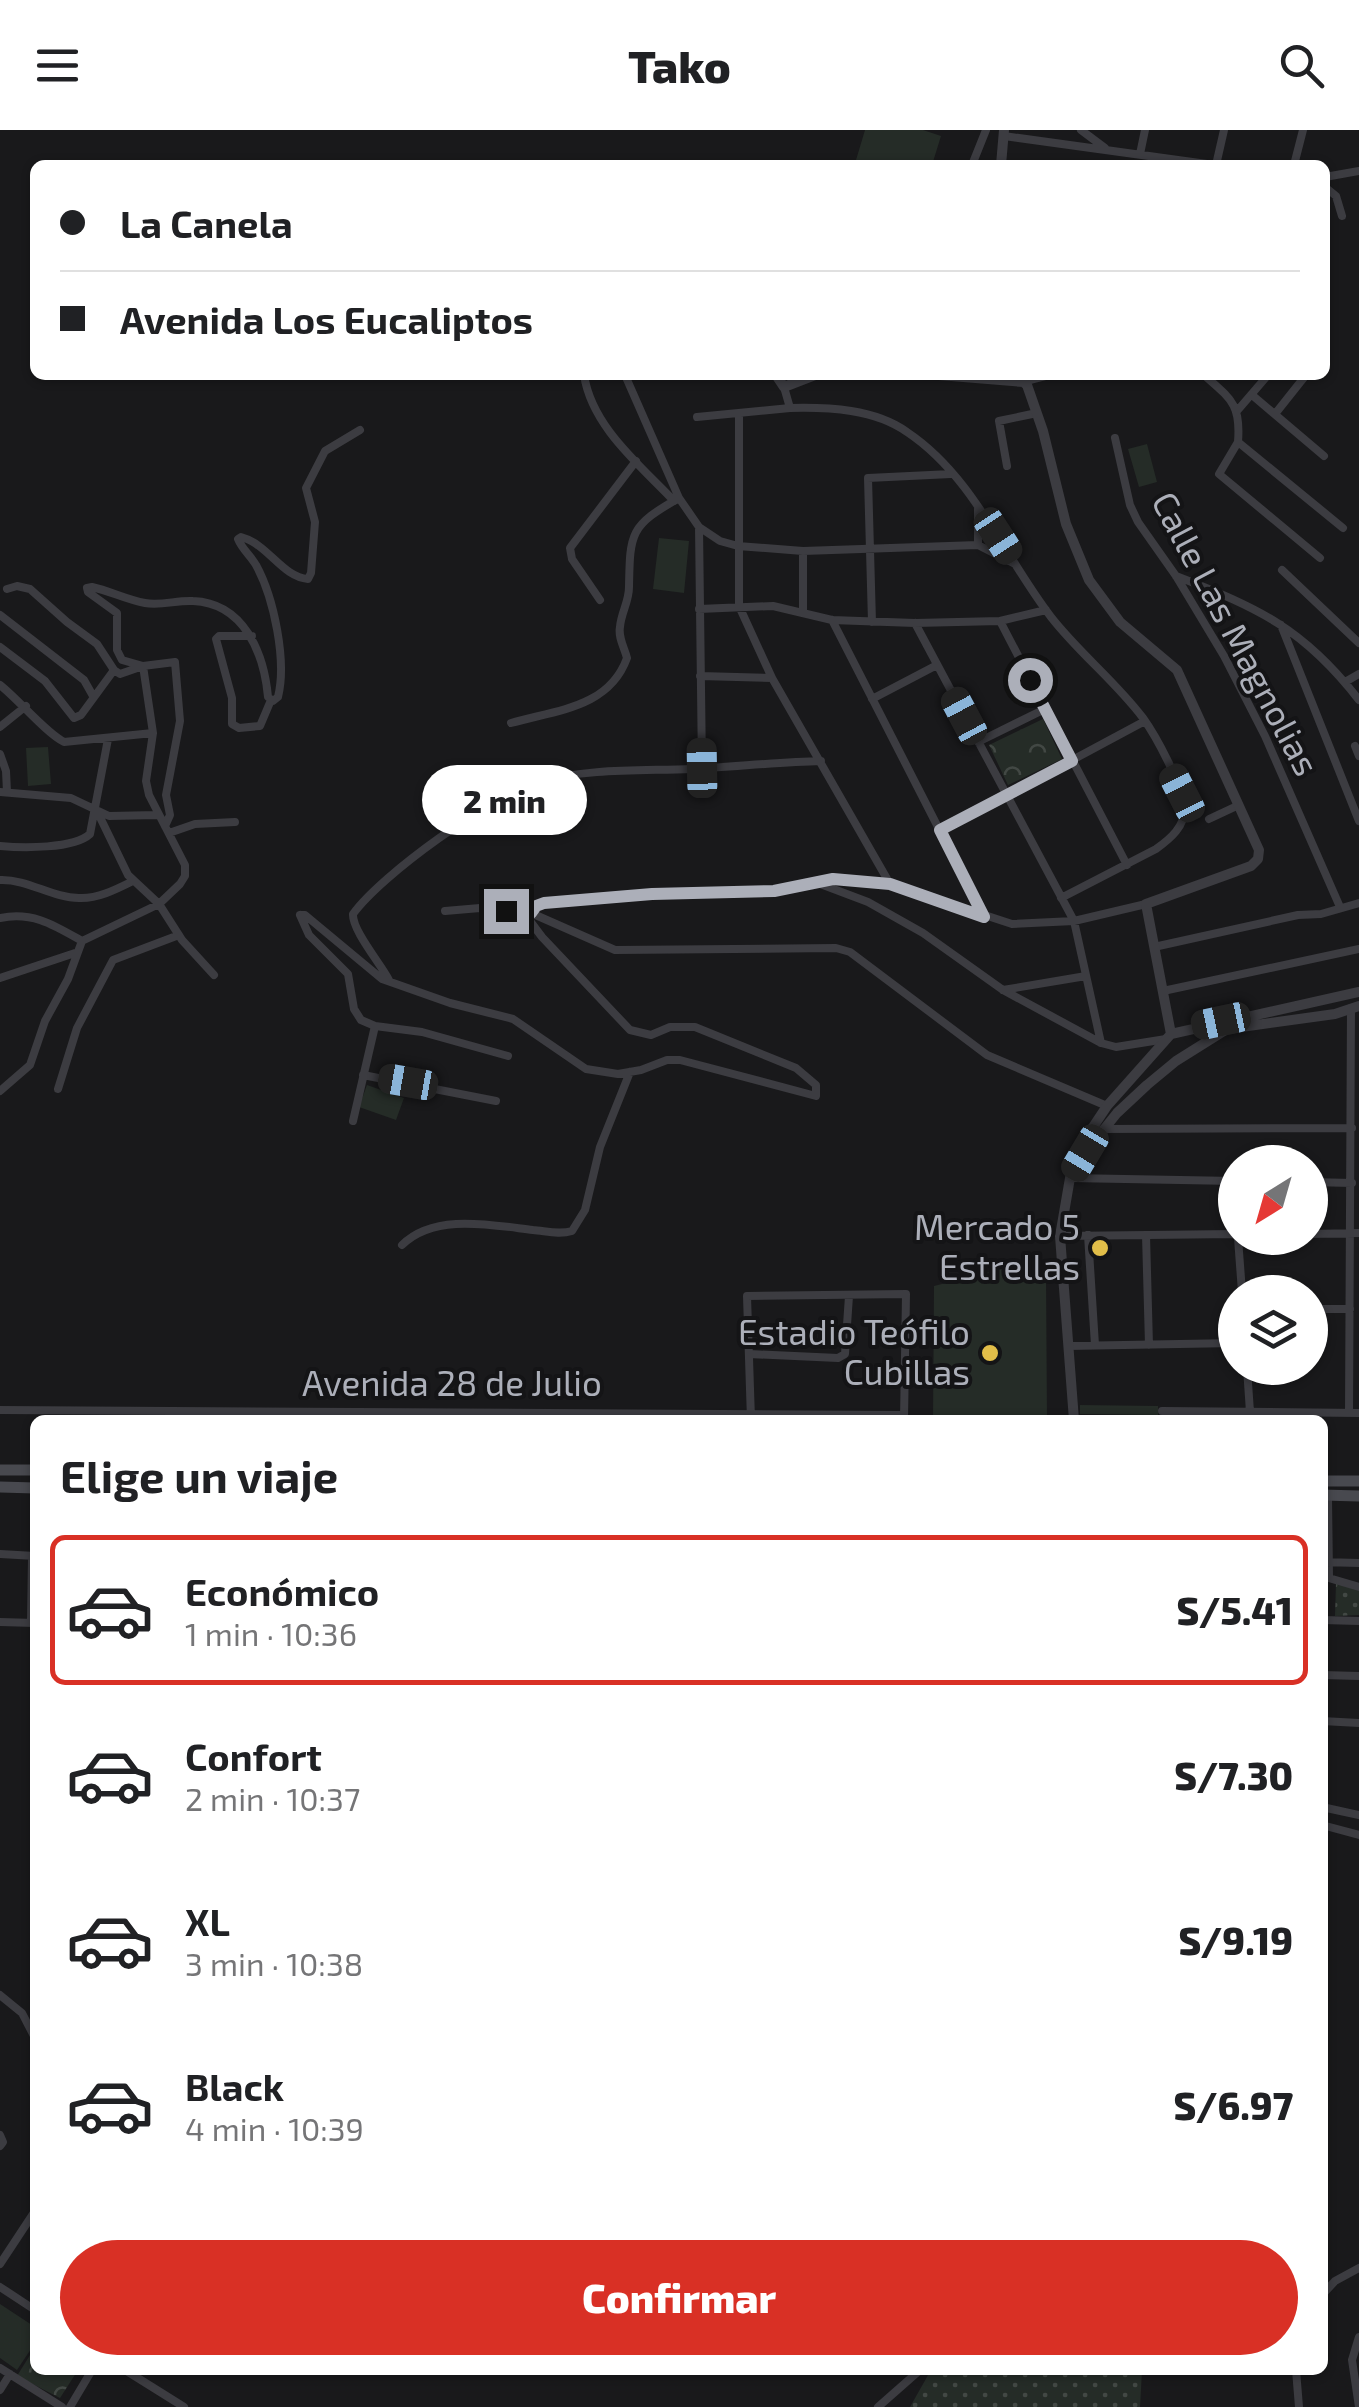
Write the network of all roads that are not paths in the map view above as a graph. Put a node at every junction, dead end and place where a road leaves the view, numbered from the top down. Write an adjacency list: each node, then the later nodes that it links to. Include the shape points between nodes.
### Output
1 (972, 130): 6 (street)
2 (1081, 130): 8 (street)
3 (1146, 130): 9 (street)
4 (1224, 130): 13 (street)
5 (1302, 130): 14 (street)
6 (985, 132): 10 (street)
7 (1004, 133): 8 (street); 11 (street)
8 (1107, 150): 9 (street)
9 (1140, 154): 12 (street)
10 (974, 160)
11 (1001, 160)
12 (1181, 160)
13 (1216, 160)
14 (1295, 160)
15 (1359, 170): 16 (street)
16 (1330, 176)
17 (1330, 191): 18 (street)
18 (1342, 216)
19 (585, 380): 41 (street, via 602,421)
20 (628, 380): 44 (street)
21 (778, 380): 29 (street)
22 (803, 380): 29 (street)
23 (999, 380): 28 (street)
24 (1031, 380): 28 (street)
25 (1210, 380): 32 (street)
26 (1264, 380): 30 (street)
27 (1302, 380): 34 (street)
28 (1023, 382): 33 (street)
29 (784, 387): 31 (street)
30 (1252, 395): 32 (street); 34 (street)
31 (790, 408): 35 (street); 43 (street, via 884,419 916,438)
32 (1237, 412): 39 (street)
33 (1038, 413): 42 (street, via 999,421); 99 (street, via 1066,524 1089,580 1120,622 1176,670)
34 (1275, 414): 40 (street)
35 (739, 415): 36 (street); 49 (street)
36 (697, 417)
37 (360, 430): 81 (street, via 326,451 306,488 315,522 308,578 290,573 255,541 238,539 258,570 277,632 281,687)
38 (1115, 438): 55 (street, Calle Las Magnolias, via 1130,504)
39 (1238, 442): 47 (street); 52 (street, via 1219,474)
40 (1324, 456)
41 (636, 461): 44 (street); 57 (street, via 570,548)
42 (1007, 466)
43 (951, 474): 45 (street); 50 (street, via 868,478)
44 (676, 500): 46 (street); 86 (street, via 642,521 632,542 620,626 627,658 609,689 591,702)
45 (978, 506): 48 (street); 53 (street)
46 (699, 527): 49 (street); 59 (street)
47 (1343, 528)
48 (978, 545): 50 (street); 53 (street)
49 (738, 546): 51 (street); 58 (street)
50 (870, 549): 51 (street); 66 (street)
51 (802, 551): 61 (street)
52 (1320, 558)
53 (1018, 566): 60 (street)
54 (1282, 570): 69 (street)
55 (1176, 576): 65 (street); 117 (street, Calle Las Magnolias, via 1265,736)
56 (7, 589): 73 (street, via 30,589 98,644)
57 (600, 600)
58 (739, 606): 59 (street); 61 (street); 76 (street)
59 (699, 609): 75 (street)
60 (1046, 610): 64 (street); 85 (street)
61 (804, 612): 63 (street)
62 (0, 615): 79 (street, via 84,680)
63 (832, 620): 66 (street); 80 (street)
64 (1000, 621): 67 (street); 84 (street)
65 (1279, 621): 77 (street); 103 (street)
66 (872, 622): 67 (street)
67 (915, 623): 71 (street)
68 (252, 636): 72 (street, via 218,606 152,604 87,588 117,612 122,660); 81 (street); 81 (street, via 216,639 232,724 260,726)
69 (1359, 643)
70 (0, 647): 79 (street, via 44,682 74,718)
71 (937, 665): 80 (street); 90 (street)
72 (143, 666): 73 (street); 88 (street); 105 (street, via 178,666 180,722 166,795)
73 (114, 670): 79 (street)
74 (1359, 674): 77 (street)
75 (700, 676): 76 (street); 96 (street)
76 (772, 678): 94 (street)
77 (1345, 682): 82 (street)
78 (0, 685): 83 (street)
79 (93, 696)
80 (872, 699): 106 (street)
81 (270, 700)
82 (1359, 700)
83 (26, 706): 87 (street); 89 (street, via 64,742)
84 (1045, 708): 90 (street); 95 (street)
85 (1145, 722): 95 (street); 108 (street, via 1182,793 1184,819 1170,839)
86 (511, 723)
87 (0, 727)
88 (153, 733): 89 (street); 101 (street, via 146,780)
89 (108, 740): 100 (street)
90 (978, 742): 98 (street)
91 (1355, 746): 93 (street)
92 (0, 754): 97 (street)
93 (1359, 756)
94 (821, 760): 96 (street); 112 (street)
95 (1072, 761): 98 (street); 108 (street)
96 (702, 768): 131 (street, via 538,782 471,818 402,866 353,914 354,929)
97 (4, 792): 100 (street, via 71,798)
98 (1007, 796): 106 (street); 113 (street)
99 (1239, 805): 102 (street); 116 (street, via 1259,850 1255,863)
100 (95, 809): 101 (street, via 110,816); 107 (street, via 83,841); 111 (street)
101 (157, 816): 105 (street)
102 (1209, 819)
103 (1359, 821)
104 (236, 822): 105 (street)
105 (167, 829): 115 (street, via 185,876)
106 (940, 830): 120 (street)
107 (0, 846)
108 (1126, 865): 113 (street)
109 (0, 880): 111 (street, via 80,898)
110 (812, 881): 112 (street); 119 (street, via 774,891 544,903); 132 (street, via 896,917)
111 (134, 882): 115 (street)
112 (890, 884): 120 (street)
113 (1062, 898): 122 (street)
114 (1359, 903): 117 (street)
115 (160, 904): 123 (street); 124 (street)
116 (1146, 904): 122 (street); 125 (street)
117 (1340, 908): 125 (street)
118 (445, 912): 119 (street)
119 (531, 913): 140 (street, via 542,937 630,1030 642,1035 696,1027 796,1068 818,1092 810,1097 680,1060); 146 (street, via 615,950 850,952 987,1055)
120 (984, 917): 122 (street, via 1012,924)
121 (0, 918): 124 (street, via 25,915)
122 (1074, 921): 129 (street)
123 (179, 935): 128 (street); 143 (street, via 113,960 77,1028)
124 (82, 941): 127 (street)
125 (1154, 948): 133 (street)
126 (1359, 950): 133 (street)
127 (75, 953): 130 (street); 144 (street, via 30,1065)
128 (214, 975)
129 (1086, 976): 132 (street); 138 (street)
130 (0, 978)
131 (391, 983): 136 (street, via 300,915 309,935 348,974 356,1014); 140 (street, via 513,1019 586,1070)
132 (1003, 990): 138 (street)
133 (1163, 990): 137 (street)
134 (1359, 992): 137 (street)
135 (1356, 1007): 141 (street); 149 (street, via 1227,1029 1176,1061)
136 (374, 1026): 139 (street); 142 (street)
137 (1168, 1036): 138 (street, via 1116,1047); 146 (street)
138 (1101, 1042)
139 (508, 1056)
140 (630, 1072): 160 (street, via 600,1146 585,1210 572,1231 449,1225 421,1230)
141 (1356, 1072): 148 (street)
142 (363, 1075): 145 (street); 147 (street)
143 (58, 1089)
144 (0, 1091)
145 (496, 1101)
146 (1107, 1106): 151 (street)
147 (353, 1121)
148 (1352, 1128): 149 (street); 150 (street)
149 (1103, 1129): 151 (street)
150 (1354, 1177): 152 (street); 154 (street)
151 (1070, 1178): 153 (street); 158 (street)
152 (1328, 1180)
153 (1218, 1181)
154 (1355, 1233): 155 (street); 161 (street)
155 (1328, 1234)
156 (1088, 1235): 157 (street); 158 (street); 167 (street)
157 (1146, 1235): 159 (street); 166 (street)
158 (1060, 1236): 168 (street)
159 (1218, 1236)
160 (402, 1245)
161 (1355, 1294): 164 (street)
162 (849, 1296): 170 (street, via 845,1354); 170 (street, via 747,1296); 177 (street, via 906,1294)
163 (1328, 1308): 164 (street)
164 (1350, 1309): 169 (street)
165 (1218, 1343): 166 (street)
166 (1149, 1344): 167 (street)
167 (1095, 1345): 168 (street)
168 (1068, 1346): 178 (street)
169 (1354, 1353): 174 (street)
170 (749, 1354): 176 (street)
171 (1250, 1385): 179 (street)
172 (0, 1410): 175 (street, Avenida 28 de Julio)
173 (1162, 1411): 179 (street)
174 (1354, 1413): 179 (street)
175 (485, 1415)
176 (751, 1415)
177 (904, 1415)
178 (1074, 1415)
179 (1256, 1415)
180 (0, 1470): 181 (main road)
181 (30, 1470)
182 (1328, 1481): 183 (main road)
183 (1359, 1481)
184 (0, 1487): 185 (main road)
185 (30, 1488)
186 (1328, 1495): 187 (main road)
187 (1359, 1496)
188 (0, 1554): 189 (street)
189 (30, 1556)
190 (1328, 1562): 191 (street)
191 (1359, 1563)
192 (1328, 1578): 193 (street)
193 (1359, 1587)
194 (1328, 1620): 195 (street)
195 (1359, 1621)
196 (0, 1622): 197 (street)
197 (30, 1624)
198 (1328, 1675): 199 (street)
199 (1359, 1676)
200 (1328, 1720): 201 (street)
201 (1359, 1723)
202 (1328, 1807): 203 (street)
203 (1359, 1815)
204 (1328, 1827): 205 (street)
205 (1359, 1835)
206 (0, 1994): 207 (street)
207 (30, 2028)
208 (0, 2135): 209 (street)
209 (0, 2146)
210 (30, 2219): 211 (street)
211 (0, 2264)
212 (1359, 2268): 214 (street)
213 (0, 2287): 215 (street)
214 (1328, 2289)
215 (30, 2307)
216 (1359, 2336): 229 (street, via 1352,2360)
217 (0, 2368): 218 (street)
218 (10, 2374): 223 (street); 224 (street)
219 (89, 2375): 225 (street)
220 (133, 2375): 226 (street)
221 (914, 2375): 227 (street)
222 (1296, 2375): 228 (street)
223 (0, 2390)
224 (62, 2407)
225 (70, 2407)
226 (184, 2407)
227 (878, 2407)
228 (1299, 2407)
229 (1359, 2407)

